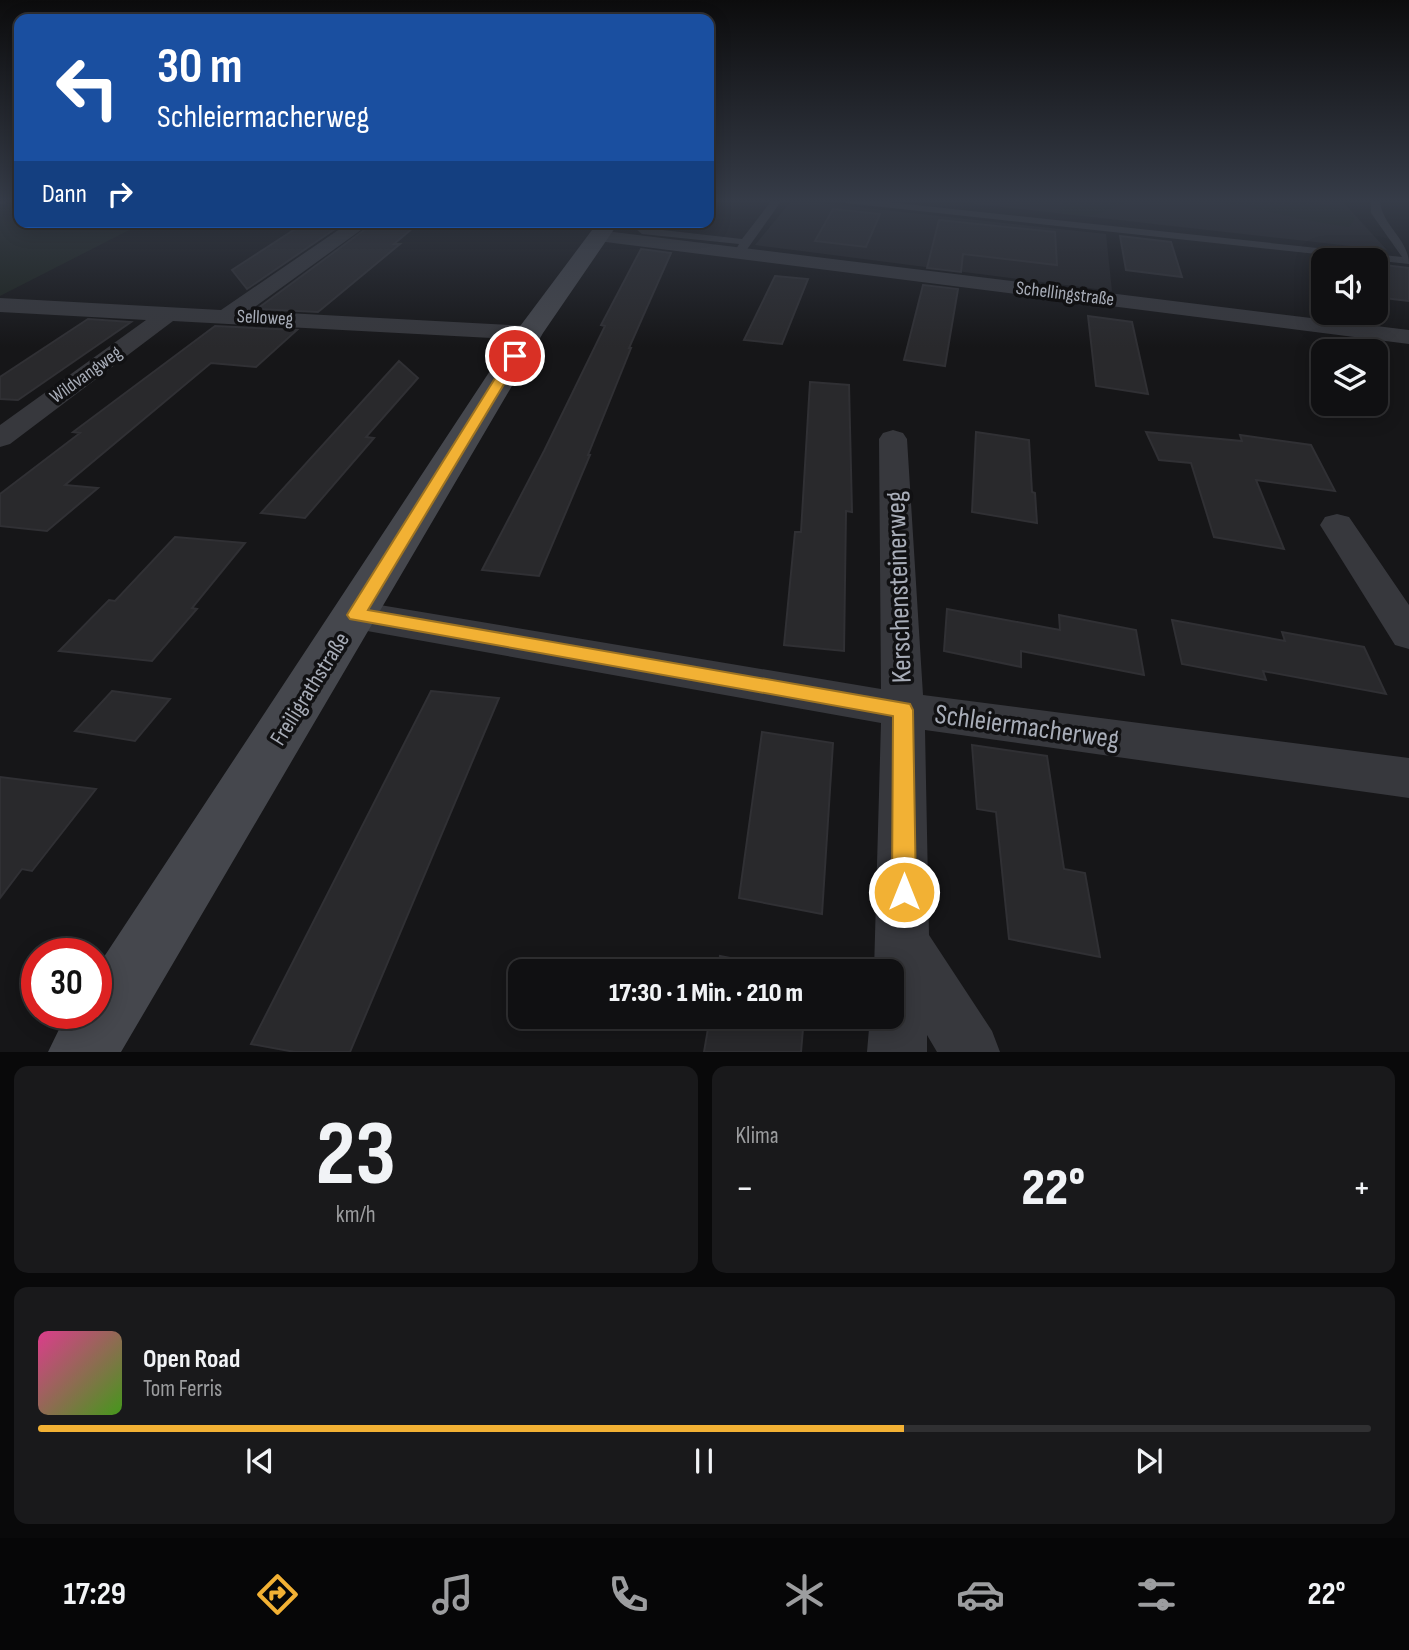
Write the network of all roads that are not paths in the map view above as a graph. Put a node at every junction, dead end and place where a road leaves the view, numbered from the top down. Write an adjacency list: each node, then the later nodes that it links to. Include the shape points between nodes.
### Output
1 (324, 249): 8 (street)
2 (589, 249): 9 (street, Freiligrathstraße)
3 (750, 249): 10 (street, Schellingstraße)
4 (1307, 249): 5 (lane)
5 (1409, 260)
6 (0, 305): 7 (street, Selloweg)
7 (171, 313): 8 (street, Selloweg); 11 (street, Wildvangweg)
8 (227, 316): 9 (street, Selloweg)
9 (530, 333): 14 (street, Freiligrathstraße)
10 (1409, 337)
11 (0, 438)
12 (893, 439): 16 (street, Kerschensteinerweg)
13 (1337, 525): 15 (street)
14 (356, 615): 16 (street, Schleiermacherweg); 19 (street, Freiligrathstraße)
15 (1409, 635)
16 (903, 710): 17 (street, Schleiermacherweg); 18 (street, Kerschensteinerweg)
17 (1409, 778)
18 (904, 945): 20 (street, Kerschensteinerweg); 21 (street)
19 (82, 1052)
20 (897, 1052)
21 (971, 1052)

